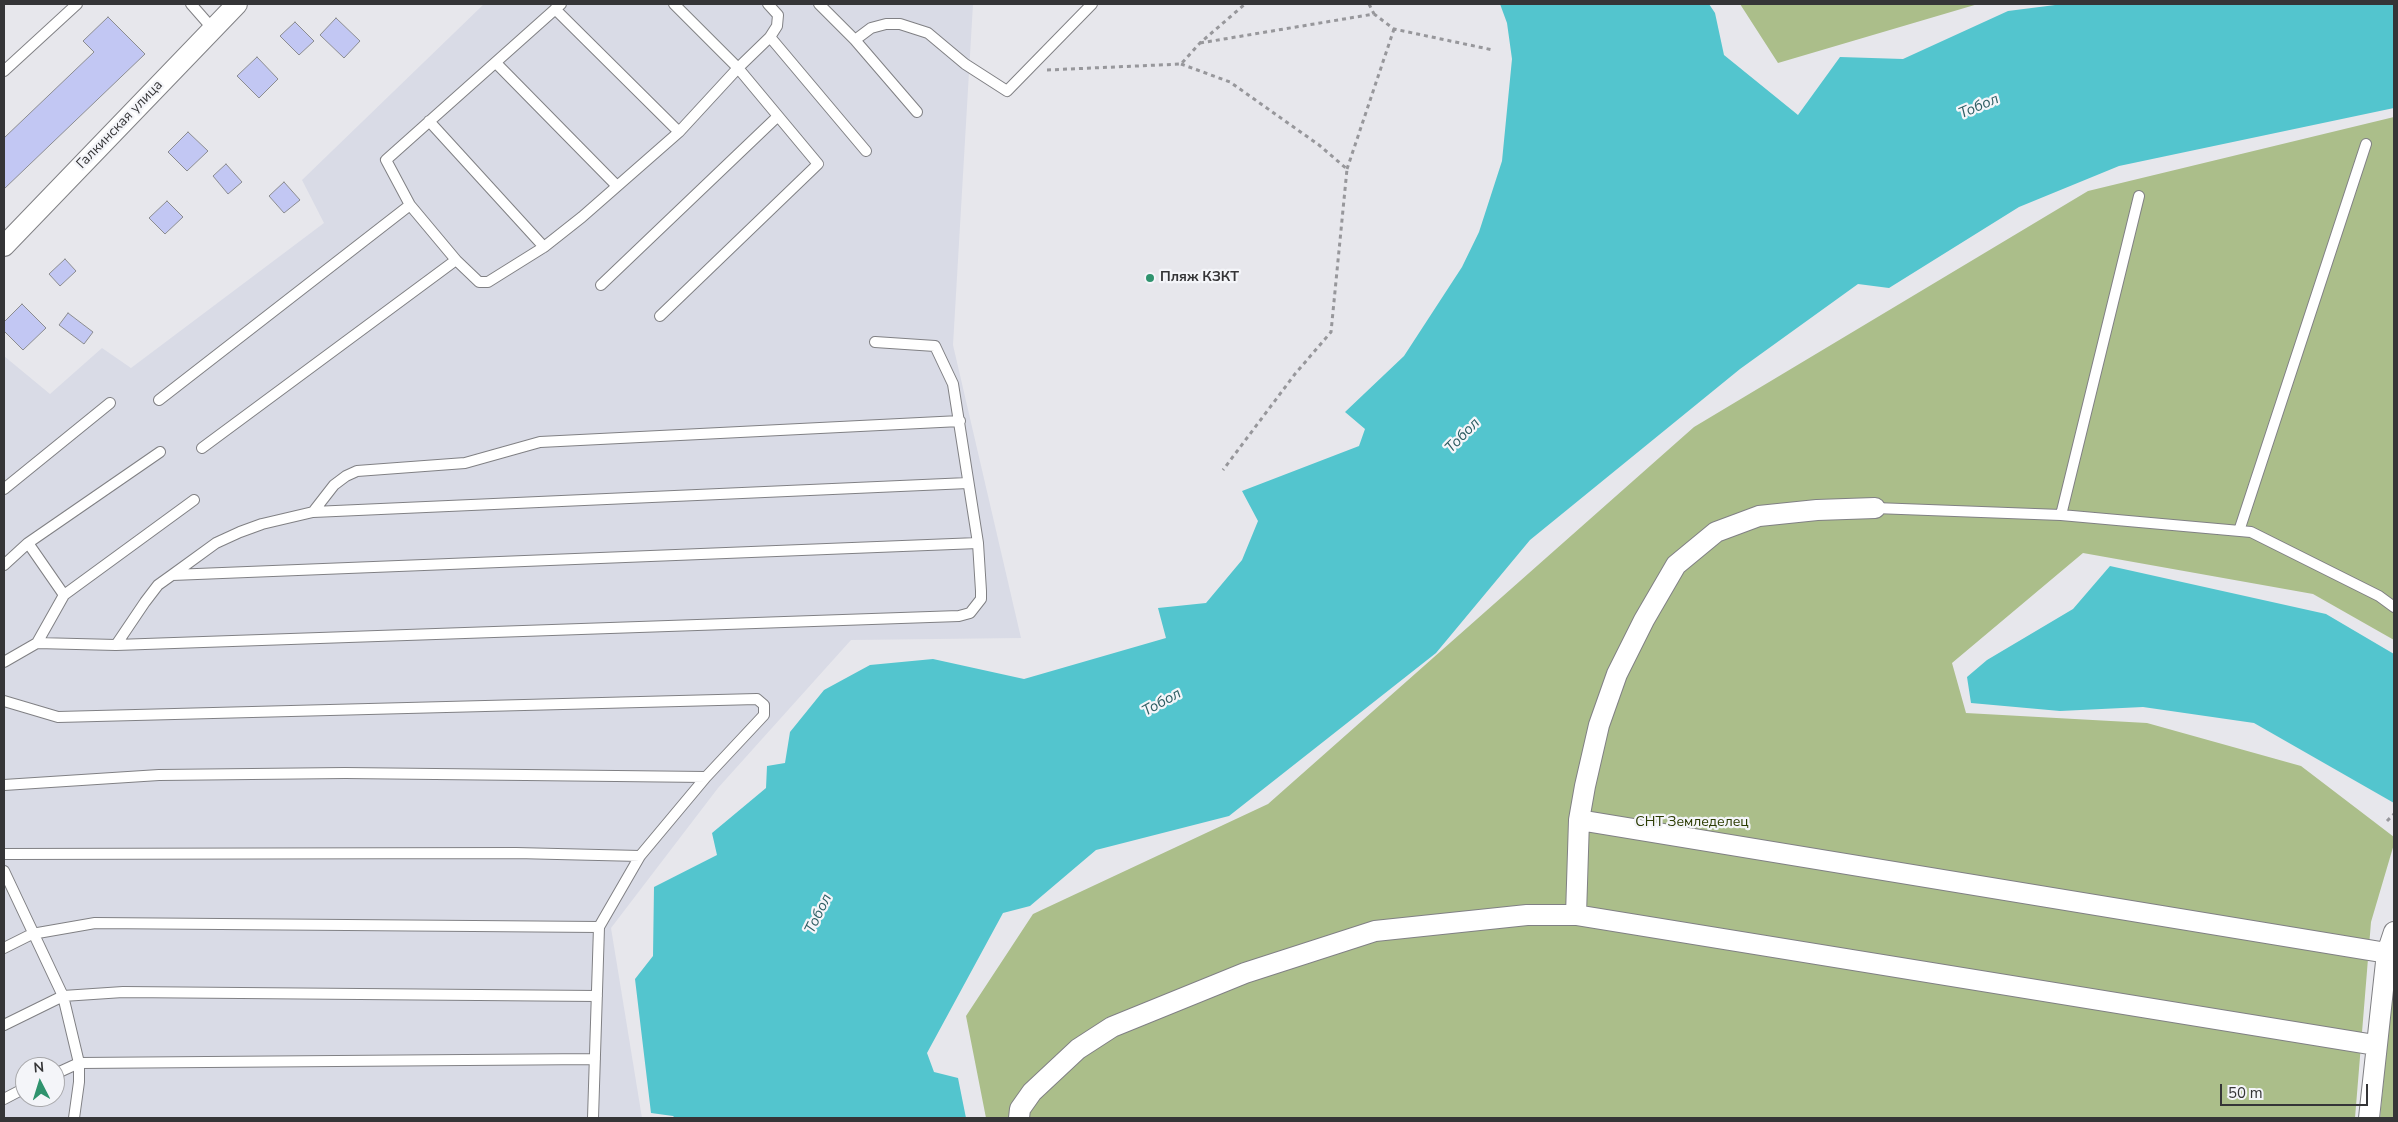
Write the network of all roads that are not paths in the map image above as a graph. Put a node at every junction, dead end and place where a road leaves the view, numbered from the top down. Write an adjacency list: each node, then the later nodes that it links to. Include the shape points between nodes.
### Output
1 (77, 4): 14 (lane)
2 (191, 4): 9 (lane)
3 (237, 4): 9 (street, Галкинская улица)
4 (674, 4): 13 (lane)
5 (768, 4): 10 (lane, via 778,15 777,26)
6 (819, 4): 11 (lane)
7 (1092, 4): 11 (lane, via 1008,92 965,64 928,33 900,24 886,24 871,28)
8 (558, 6): 12 (lane); 18 (lane)
9 (212, 28): 24 (street, Галкинская улица)
10 (770, 37): 13 (lane); 20 (lane)
11 (855, 40): 15 (lane)
12 (496, 64): 17 (lane); 21 (lane)
13 (738, 68): 16 (lane); 18 (lane)
14 (4, 71)
15 (918, 112)
16 (777, 117): 27 (lane); 28 (lane, via 818,164)
17 (429, 121): 23 (lane, via 386,160); 25 (lane)
18 (679, 132): 21 (lane)
19 (2366, 144): 41 (lane)
20 (866, 151)
21 (617, 186): 25 (lane)
22 (2139, 196): 40 (lane)
23 (410, 205): 26 (lane); 30 (lane)
24 (4, 246)
25 (544, 247): 26 (lane, via 488,282 480,282)
26 (456, 260): 33 (lane)
27 (601, 285)
28 (660, 316)
29 (875, 342): 32 (lane, via 935,346 953,384)
30 (159, 400)
31 (110, 403): 36 (lane)
32 (960, 421): 35 (lane); 39 (lane, via 540,442 465,463 358,471 334,485)
33 (202, 448)
34 (160, 452): 42 (lane)
35 (968, 483): 39 (lane); 43 (lane)
36 (4, 489)
37 (194, 500): 46 (lane)
38 (1875, 508): 40 (lane); 54 (street, via 1759,516 1716,532 1676,566 1616,674 1599,725)
39 (313, 512): 45 (lane, via 240,532 216,543)
40 (2061, 515): 41 (lane)
41 (2239, 531): 47 (lane, via 2251,532 2379,596)
42 (28, 543): 44 (lane); 46 (lane)
43 (978, 543): 45 (lane); 49 (lane, via 981,599 970,613 959,616)
44 (4, 565)
45 (172, 574): 49 (lane, via 158,585)
46 (64, 595): 48 (lane)
47 (2394, 607)
48 (37, 643): 49 (lane); 50 (lane)
49 (116, 645)
50 (4, 662)
51 (4, 701): 52 (lane, via 58,717 757,699 764,705 764,715)
52 (706, 777): 53 (lane, via 160,774); 56 (lane)
53 (4, 785)
54 (1579, 820): 58 (street); 63 (street)
55 (4, 854): 56 (lane, via 516,853)
56 (640, 856): 59 (lane)
57 (4, 871): 61 (lane)
58 (1576, 915): 67 (street); 73 (street, via 1527,915 1375,931 1245,973 1112,1027 1078,1049 1032,1092 1020,1109)
59 (599, 927): 61 (lane, via 95,923); 65 (lane)
60 (2394, 932): 63 (street)
61 (32, 934): 62 (lane); 64 (lane)
62 (4, 948)
63 (2387, 953): 67 (street)
64 (62, 996): 65 (lane, via 124,992); 66 (lane); 69 (lane)
65 (597, 996): 68 (lane)
66 (4, 1025)
67 (2375, 1045): 74 (street)
68 (595, 1059): 69 (lane); 72 (lane)
69 (79, 1063): 70 (lane); 71 (lane)
70 (65, 1069)
71 (74, 1118)
72 (593, 1118)
73 (1018, 1118)
74 (2369, 1118)

